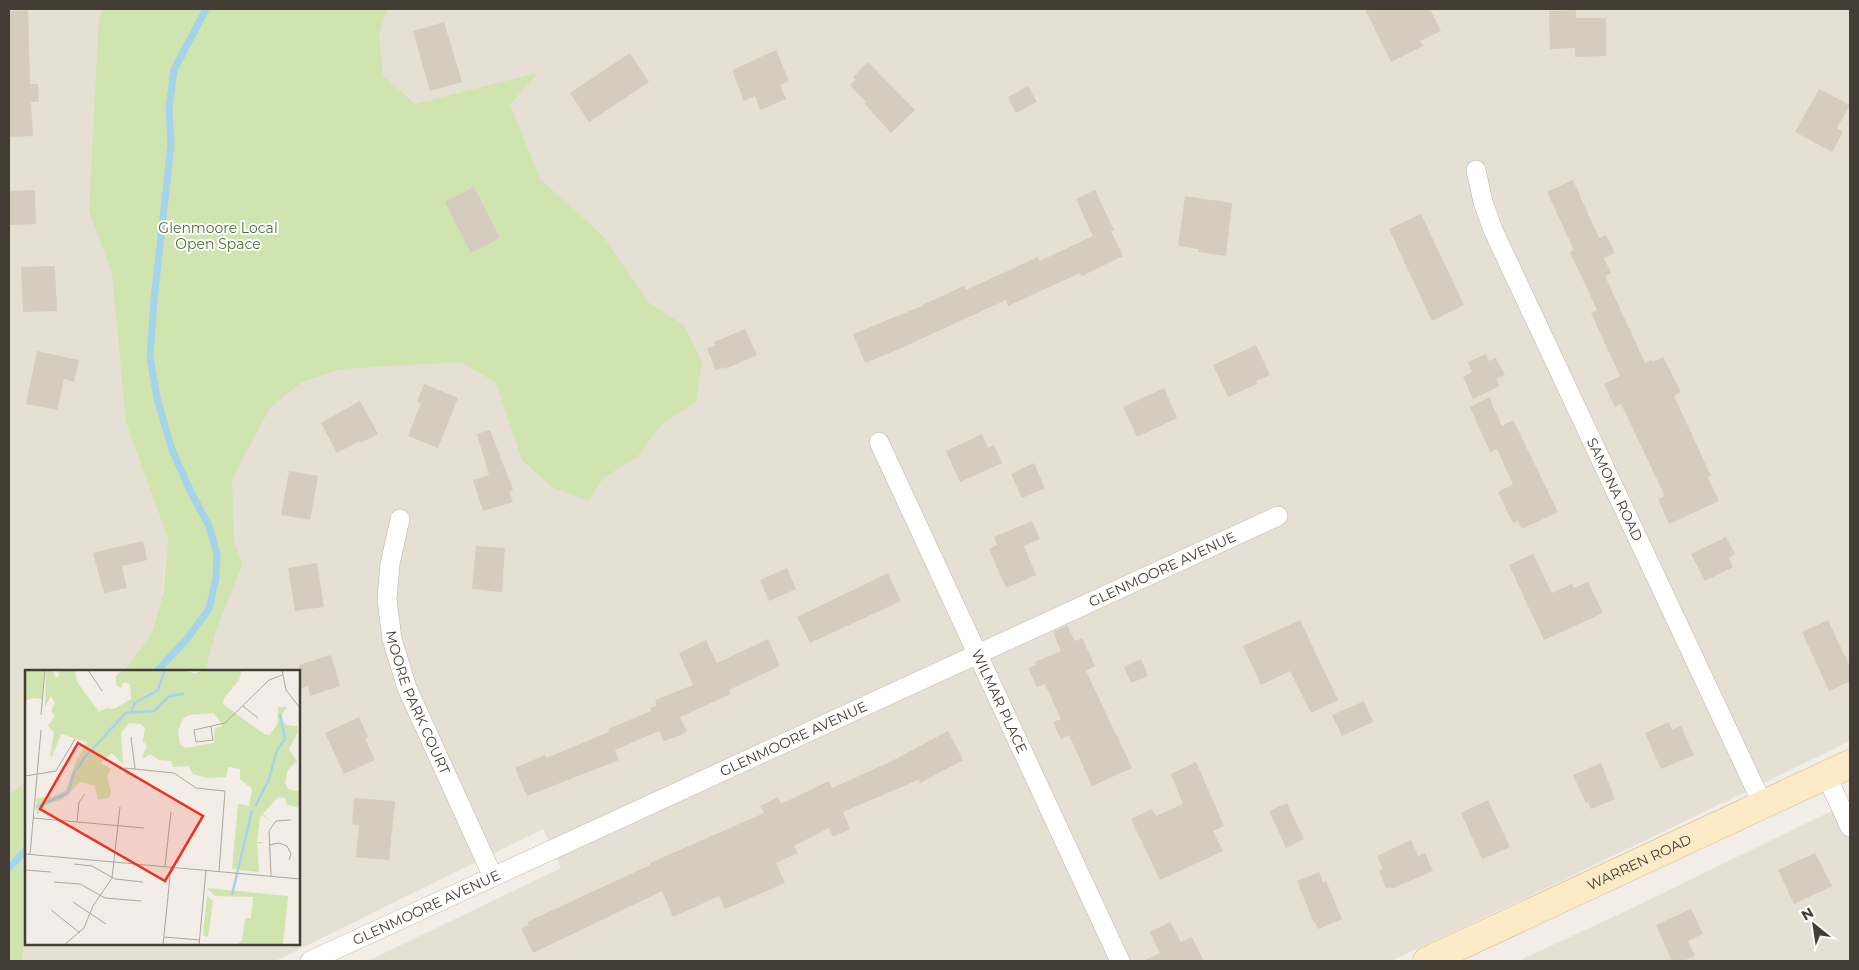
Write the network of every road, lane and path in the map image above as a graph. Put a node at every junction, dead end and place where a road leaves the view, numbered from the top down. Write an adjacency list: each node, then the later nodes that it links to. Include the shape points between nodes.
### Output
1 (1476, 170): 8 (street, SAMONA ROAD, via 1482,202 1493,230)
2 (879, 442): 5 (street, WILMAR PLACE)
3 (1278, 516): 5 (street, GLENMOORE AVENUE)
4 (400, 519): 10 (street, MOORE PARK COURT, via 390,564 387,599 392,639 408,688)
5 (978, 654): 10 (street, GLENMOORE AVENUE); 12 (street, WILMAR PLACE)
6 (1850, 764): 7 (street, WARREN ROAD)
7 (1826, 775): 8 (street, WARREN ROAD); 9 (street)
8 (1763, 805): 13 (street, WARREN ROAD)
9 (1850, 827)
10 (493, 877): 11 (street, GLENMOORE AVENUE)
11 (310, 961)
12 (1120, 961)
13 (1427, 961)

